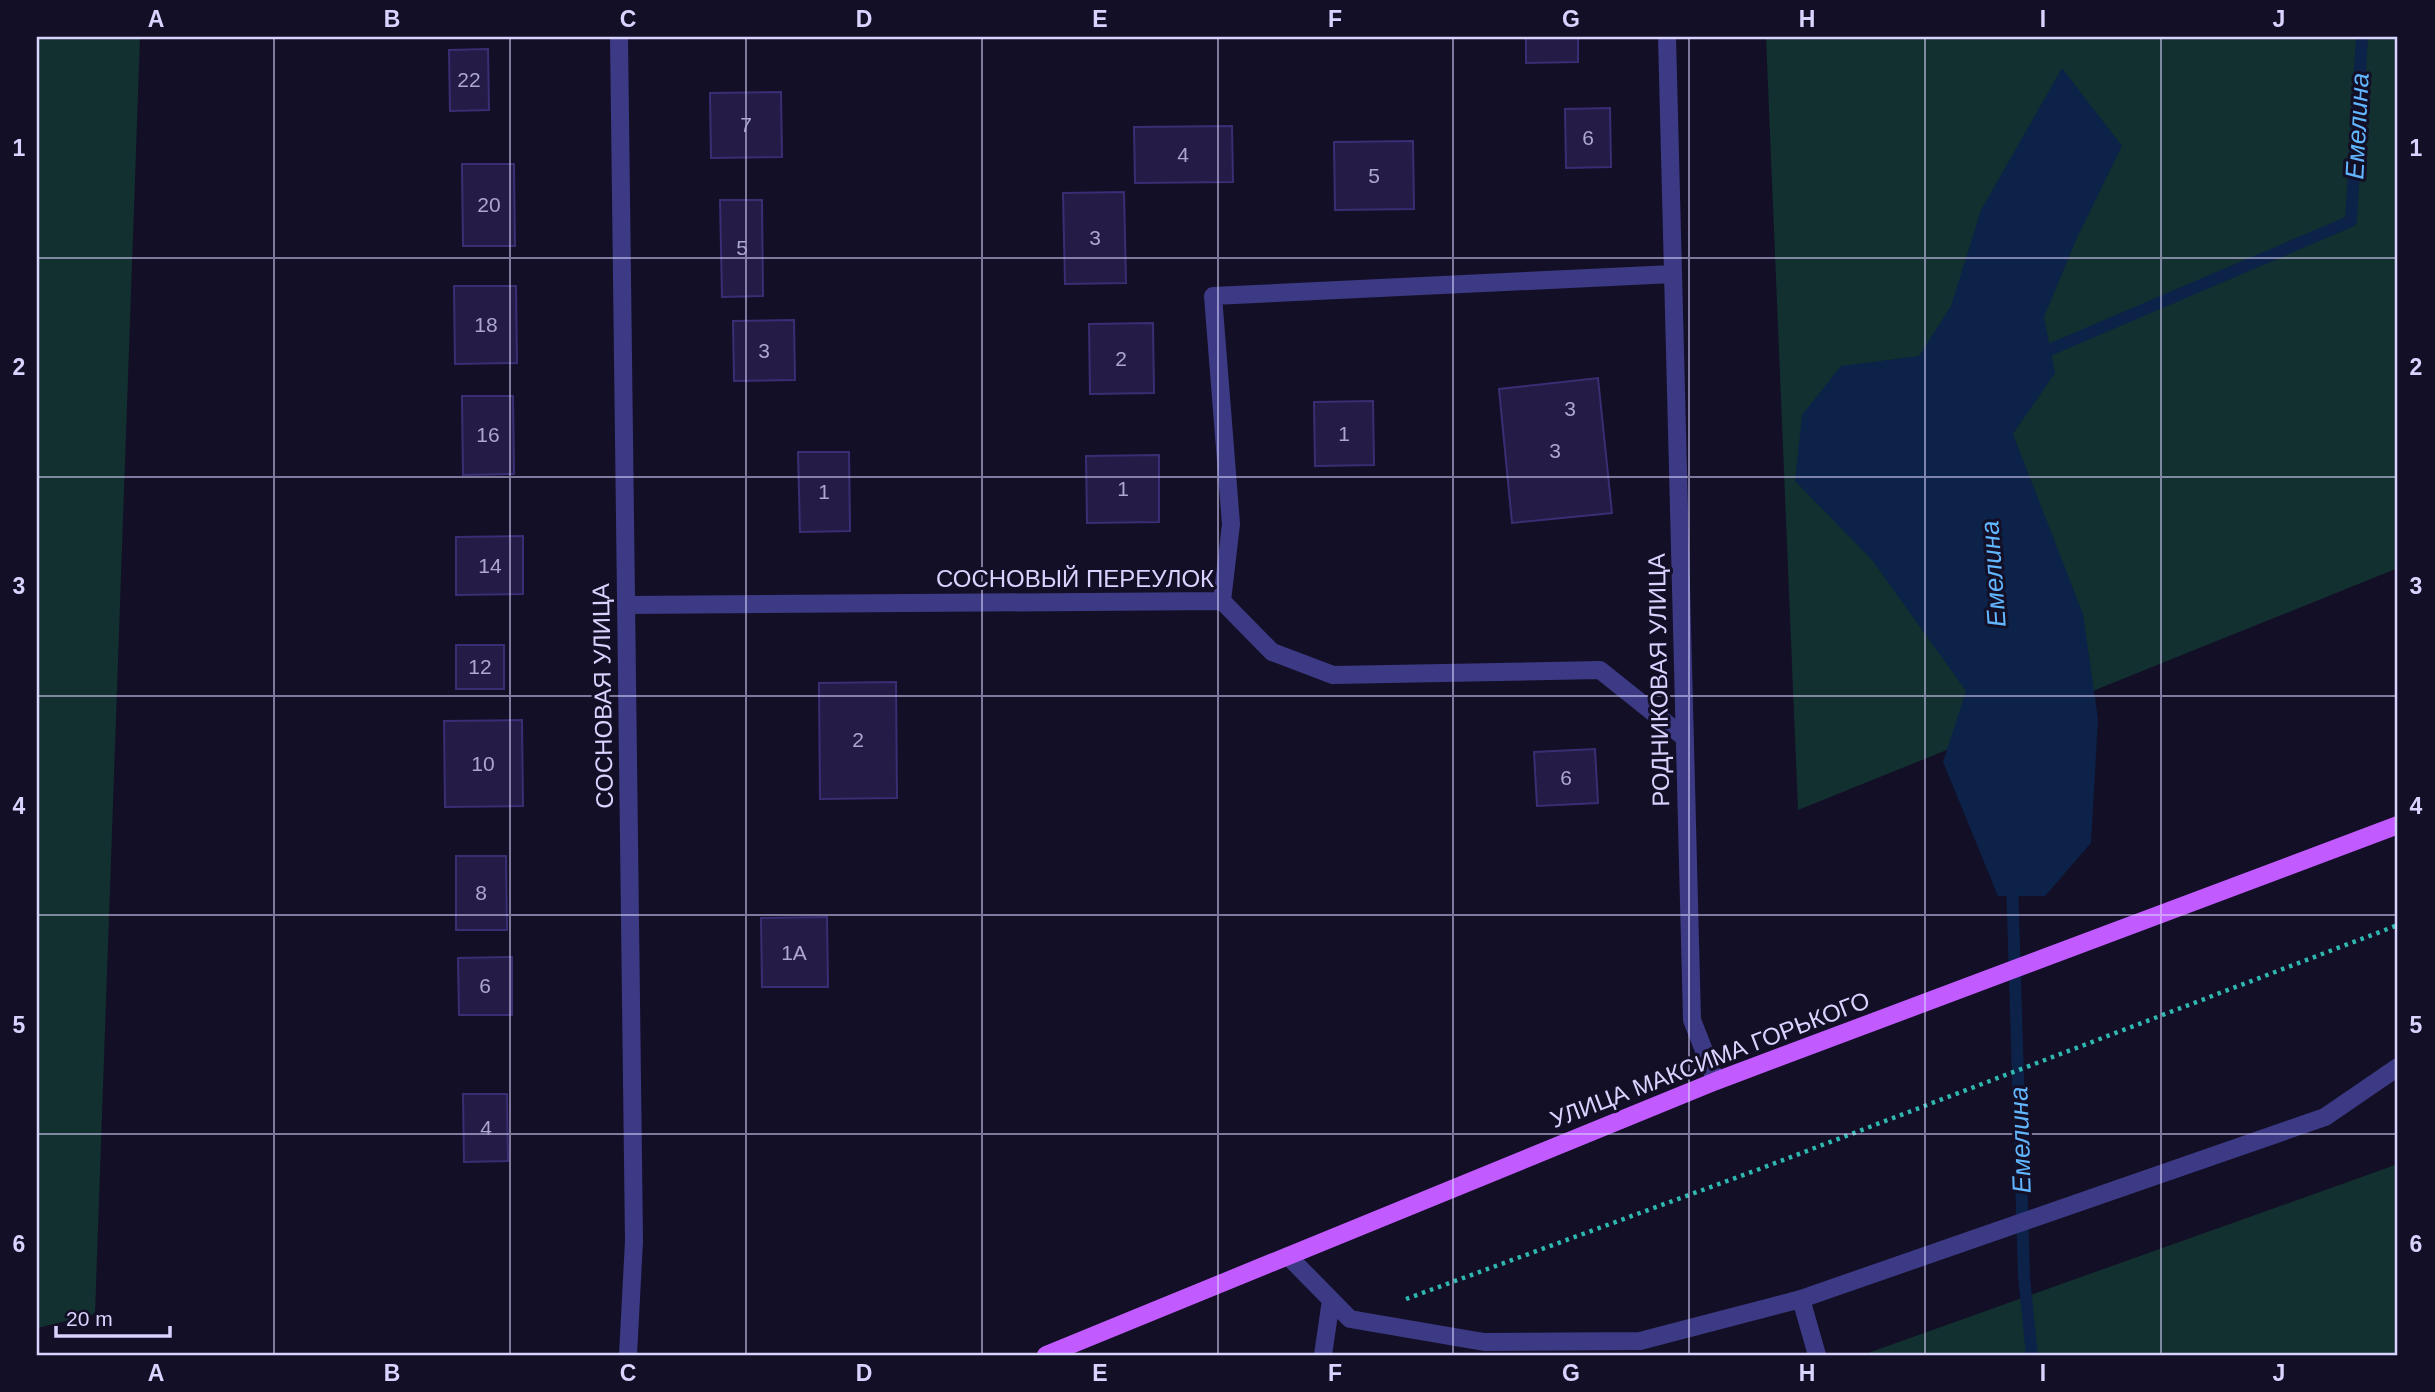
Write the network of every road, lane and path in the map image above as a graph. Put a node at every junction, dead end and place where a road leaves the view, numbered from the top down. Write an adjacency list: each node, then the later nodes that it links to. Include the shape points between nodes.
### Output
1 (619, 37): 5 (street, СОСНОВАЯ УЛИЦА)
2 (1667, 37): 3 (street, РОДНИКОВАЯ УЛИЦА)
3 (1673, 274): 4 (street, via 1213,296 1231,524); 6 (street, РОДНИКОВАЯ УЛИЦА)
4 (1222, 601): 5 (street, СОСНОВЫЙ ПЕРЕУЛОК); 6 (street, СОСНОВЫЙ ПЕРЕУЛОК, via 1272,652 1332,675 1600,670)
5 (626, 605): 16 (street, СОСНОВАЯ УЛИЦА, via 634,1241)
6 (1685, 738): 10 (street, РОДНИКОВАЯ УЛИЦА, via 1692,1020)
7 (2398, 825): 10 (main road, УЛИЦА МАКСИМА ГОРЬКОГО)
8 (2398, 925): 14 (path)
9 (2398, 1067): 12 (street, via 2325,1117)
10 (1716, 1081): 11 (main road, УЛИЦА МАКСИМА ГОРЬКОГО)
11 (1288, 1256): 13 (street); 17 (main road, УЛИЦА МАКСИМА ГОРЬКОГО)
12 (1801, 1299): 15 (street, via 1640,1341); 19 (street)
13 (1331, 1300): 15 (street, via 1350,1319); 18 (street)
14 (1402, 1300)
15 (1484, 1349)
16 (628, 1355)
17 (1046, 1355)
18 (1323, 1355)
19 (1816, 1355)

